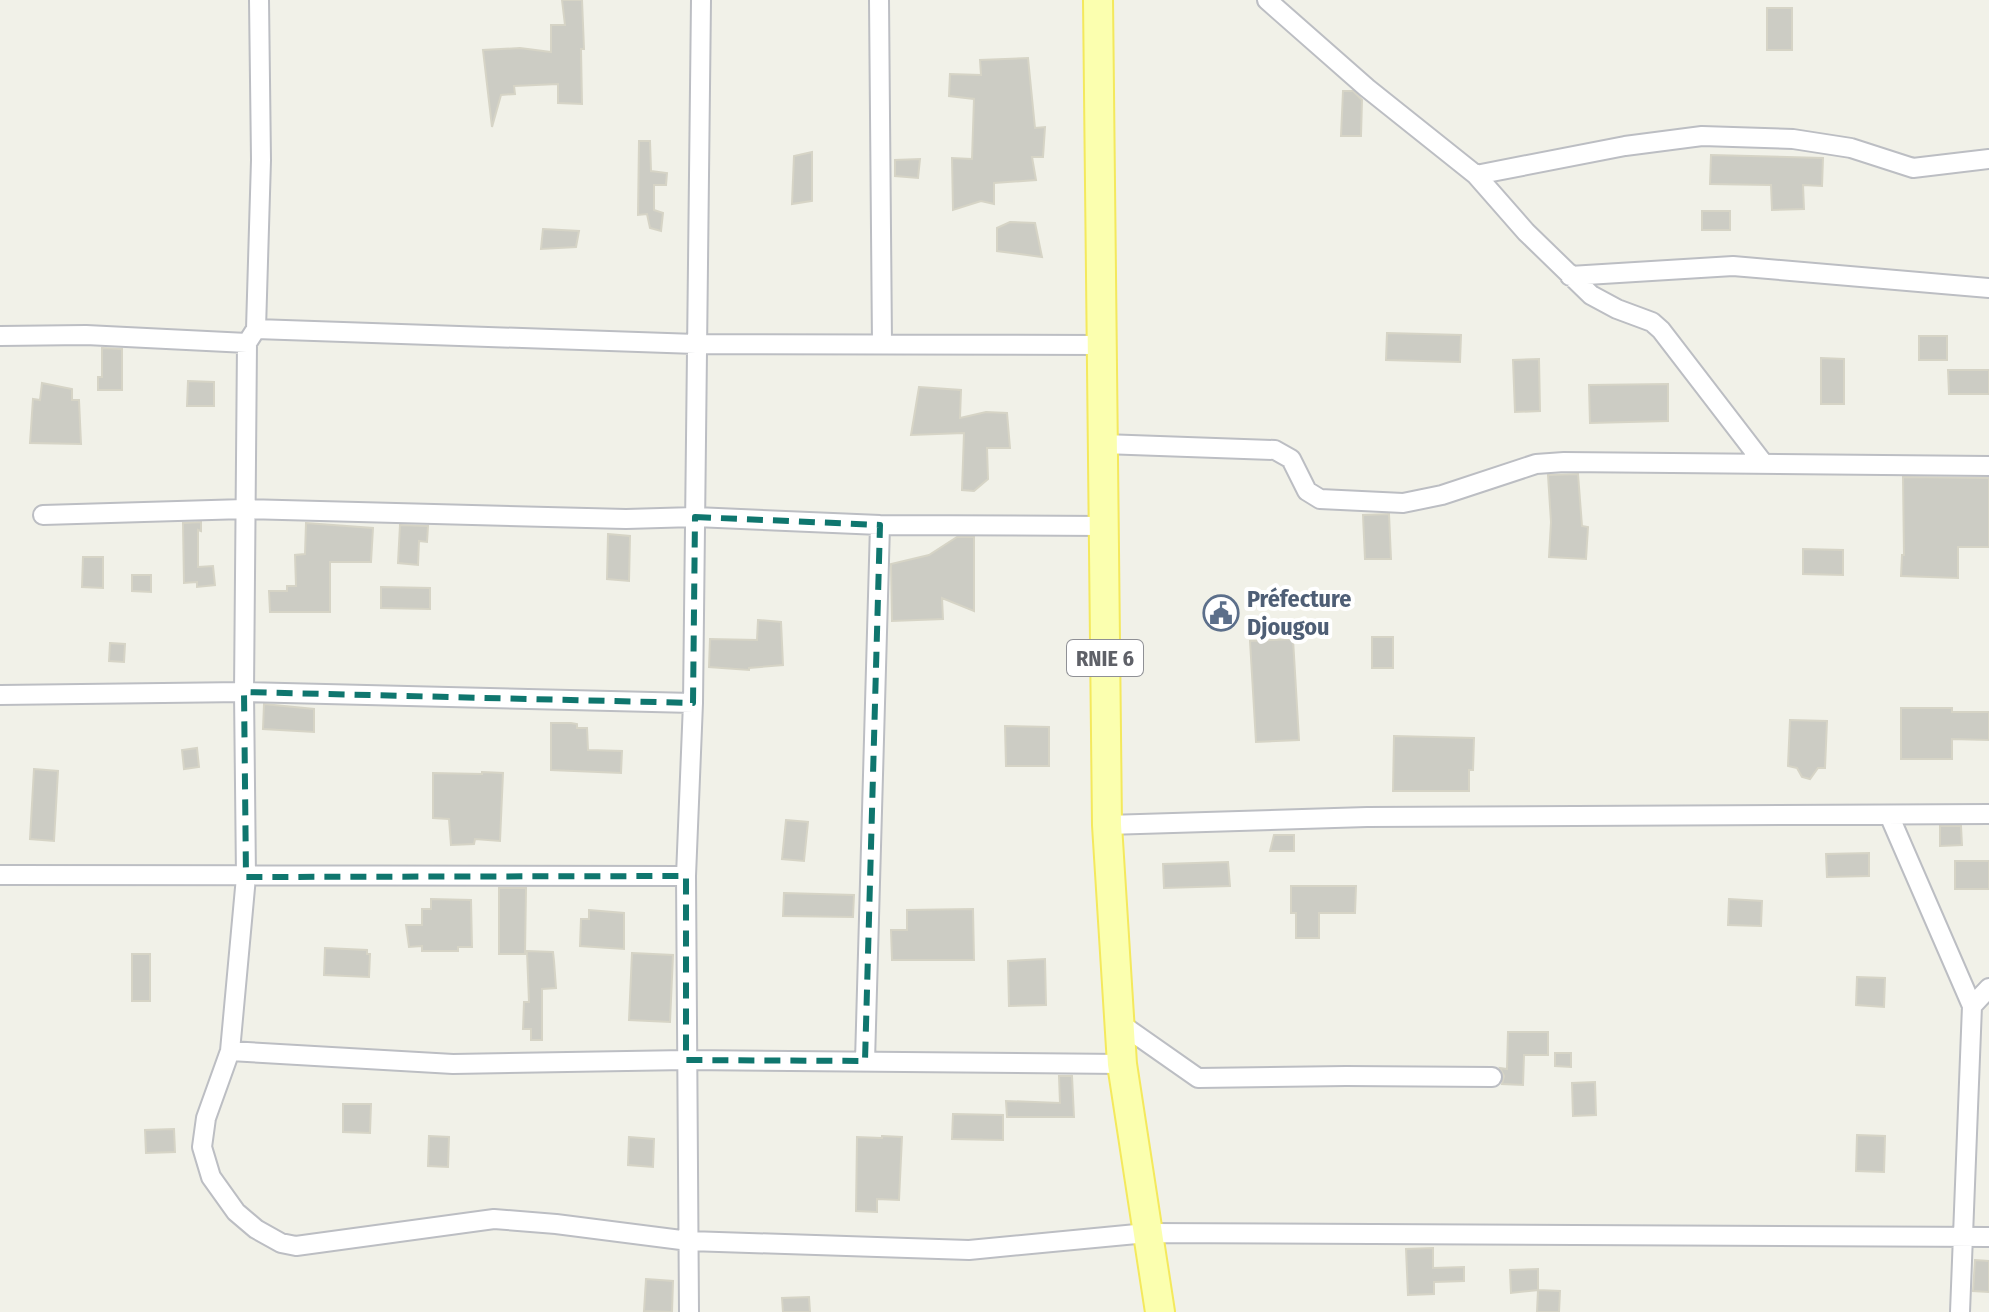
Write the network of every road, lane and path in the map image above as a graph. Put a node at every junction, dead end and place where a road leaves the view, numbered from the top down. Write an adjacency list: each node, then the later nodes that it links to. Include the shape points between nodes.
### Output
1 (259, 0): 11 (street, via 261,160)
2 (701, 0): 12 (street)
3 (879, 0): 13 (street)
4 (1098, 0): 14 (main road, RNIE 6)
5 (1267, 0): 7 (street)
6 (1989, 159): 7 (street, via 1913,168 1793,139 1702,136)
7 (1476, 175): 8 (street)
8 (1570, 276): 9 (street, via 1733,266); 16 (street, via 1591,295 1661,330)
9 (1989, 288)
10 (0, 336): 11 (street)
11 (252, 336): 12 (street); 18 (street)
12 (696, 344): 13 (street); 20 (street)
13 (882, 344): 14 (street)
14 (1101, 345): 15 (main road, RNIE 6)
15 (1103, 444): 16 (street, via 1275,450 1291,459 1307,491 1320,499 1403,503 1536,464); 22 (main road, RNIE 6)
16 (1764, 464): 17 (street)
17 (1989, 466)
18 (245, 509): 19 (street); 20 (street); 23 (street)
19 (43, 515)
20 (695, 517): 21 (street); 25 (street)
21 (880, 525): 22 (street); 37 (street)
22 (1104, 526): 28 (main road, RNIE 6)
23 (244, 692): 24 (street); 25 (street); 31 (street)
24 (0, 695)
25 (693, 703): 30 (street)
26 (1989, 814): 27 (street)
27 (1889, 815): 28 (street, via 1353,817); 33 (street)
28 (1107, 825): 34 (main road, RNIE 6)
29 (0, 875): 31 (street)
30 (686, 876): 31 (street); 36 (street)
31 (246, 877): 35 (street)
32 (1989, 988): 33 (street)
33 (1972, 1006): 42 (street)
34 (1118, 1022): 38 (main road, RNIE 6); 39 (street, via 1198,1078)
35 (230, 1051): 36 (street, via 453,1064); 43 (street, via 206,1118 202,1147 211,1177 236,1212 281,1243 296,1246 494,1219)
36 (686, 1060): 37 (street); 43 (street)
37 (865, 1061): 38 (street)
38 (1122, 1064): 40 (main road, RNIE 6)
39 (1492, 1077)
40 (1147, 1233): 42 (street); 43 (street, via 969,1250); 45 (main road, RNIE 6)
41 (1989, 1237): 42 (street)
42 (1963, 1239): 46 (street)
43 (689, 1241): 44 (street)
44 (689, 1312)
45 (1160, 1312)
46 (1960, 1312)

